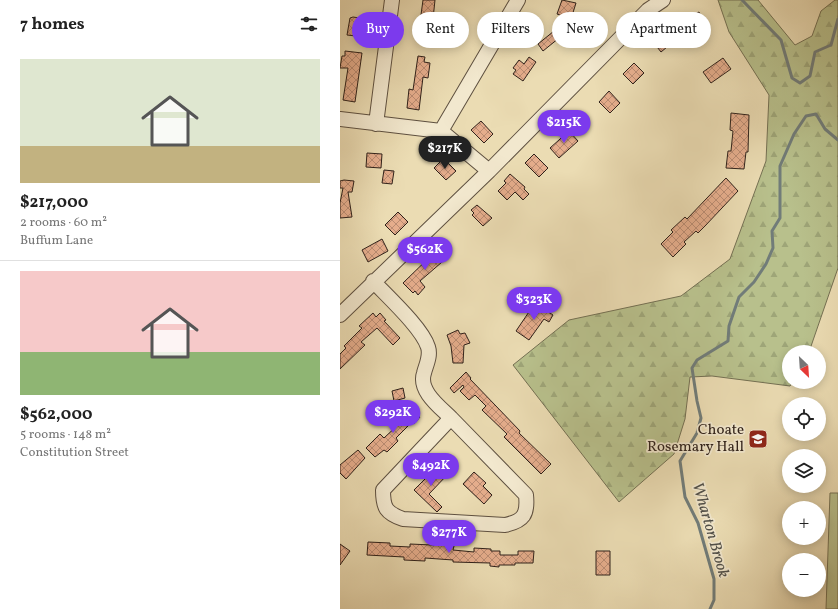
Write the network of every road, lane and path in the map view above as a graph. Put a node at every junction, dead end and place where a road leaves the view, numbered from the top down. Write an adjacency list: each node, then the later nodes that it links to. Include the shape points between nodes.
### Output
1 (392, 0): 5 (street)
2 (518, 0): 6 (street)
3 (663, 0): 7 (street, via 648,10)
4 (340, 119): 5 (street)
5 (376, 124): 6 (street)
6 (441, 131): 7 (street)
7 (489, 171): 8 (street)
8 (373, 281): 9 (street); 10 (street, via 424,337 429,349 429,360 423,375 424,384 427,393)
9 (340, 315)
10 (451, 418): 10 (street, via 526,495 527,507 523,518 516,523 504,525 403,519 390,514 383,502 383,490)

